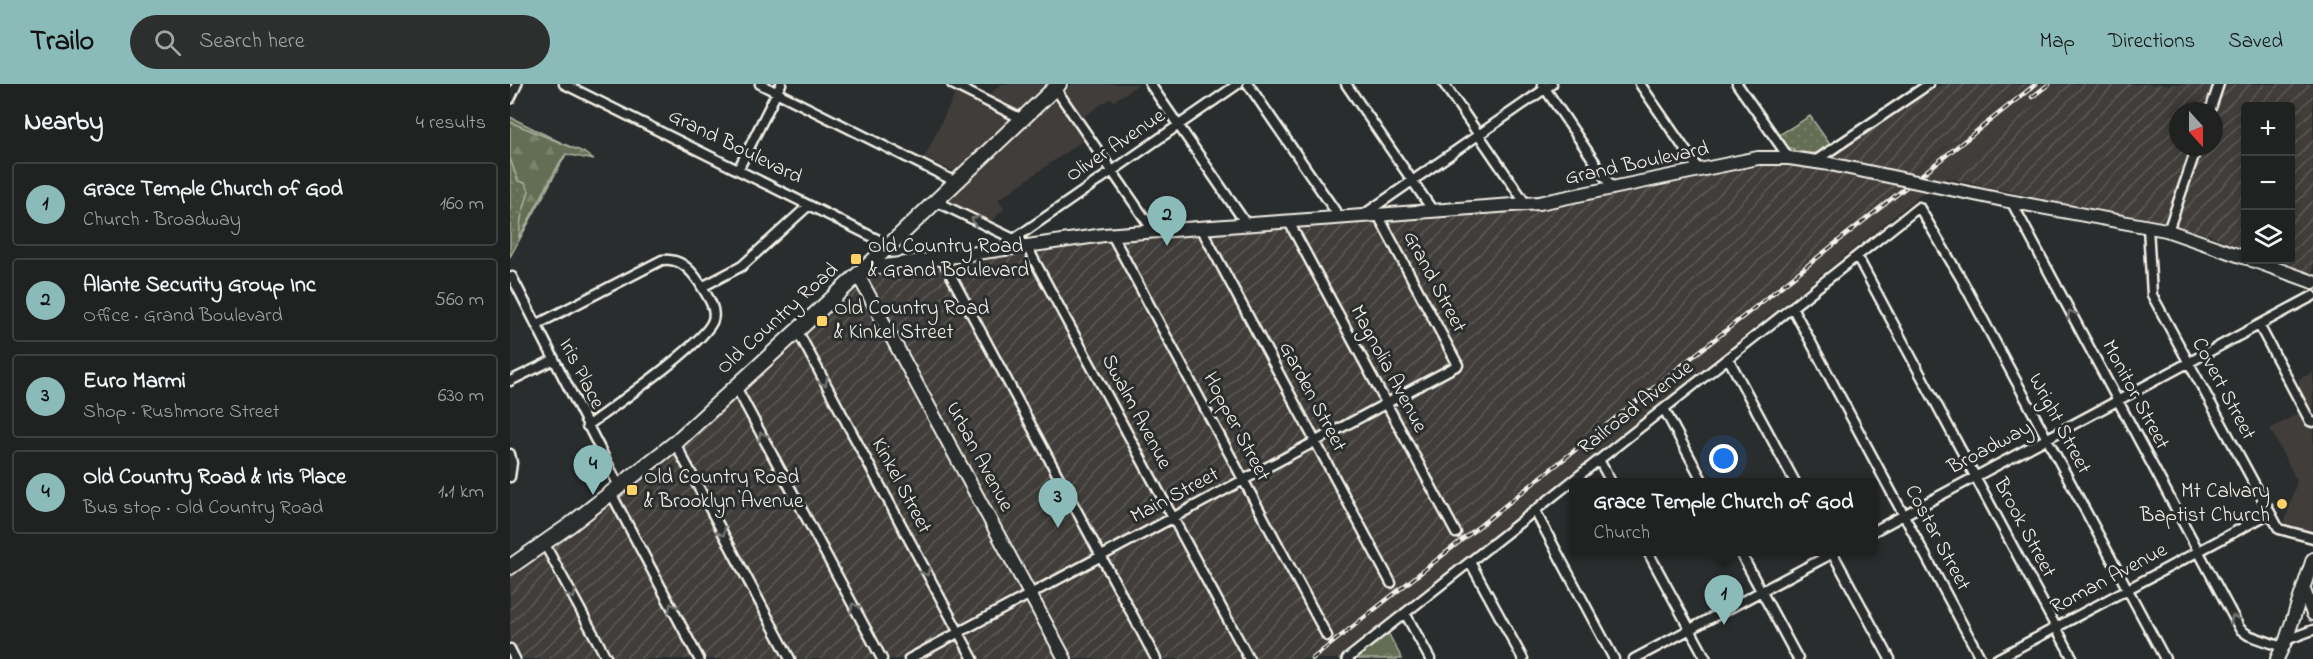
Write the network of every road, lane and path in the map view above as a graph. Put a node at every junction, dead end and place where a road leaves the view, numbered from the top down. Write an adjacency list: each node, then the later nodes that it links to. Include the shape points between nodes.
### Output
1 (517, 84): 17 (street)
2 (564, 84): 25 (street, Grand Boulevard)
3 (760, 84): 16 (street)
4 (952, 84): 19 (street)
5 (1150, 84): 20 (street)
6 (1238, 84): 20 (street, Oliver Avenue)
7 (1248, 84): 39 (street)
8 (1346, 84): 28 (street)
9 (1444, 84): 21 (street)
10 (1640, 84): 26 (street)
11 (1737, 84): 23 (street)
12 (1929, 84): 24 (street)
13 (2219, 84): 18 (street)
14 (1057, 86): 19 (main road, Old Country Road); 27 (street)
15 (1546, 86): 21 (street); 30 (street)
16 (779, 88): 25 (street); 29 (street)
17 (510, 99)
18 (2213, 102)
19 (1022, 119): 29 (main road, Old Country Road)
20 (1178, 125): 27 (street, Oliver Avenue); 41 (street)
21 (1478, 135): 28 (street); 33 (street)
22 (2194, 156): 44 (street)
23 (1789, 158): 24 (street, Grand Boulevard); 26 (street, Grand Boulevard, via 1758,158)
24 (1815, 162): 31 (street, Grand Boulevard, bridge)
25 (738, 170): 34 (street, Grand Boulevard)
26 (1699, 170): 30 (street, Grand Boulevard)
27 (1112, 171): 45 (street); 47 (street, Oliver Avenue)
28 (1412, 180): 36 (street); 38 (street)
29 (956, 182): 32 (main road, Old Country Road)
30 (1612, 189): 33 (street, Grand Boulevard)
31 (2007, 200): 42 (street, Grand Boulevard); 69 (street, Monitor Street, one-way to 31)
32 (935, 201): 47 (street, one-way to 32); 48 (main road, Old Country Road)
33 (1526, 204): 36 (street, Grand Boulevard)
34 (808, 206): 48 (street, Grand Boulevard); 57 (street, via 742,266)
35 (1919, 207): 50 (street, Railroad Avenue); 74 (street, Wright Street)
36 (1433, 211): 37 (street, Grand Boulevard)
37 (1378, 215): 38 (street, Grand Boulevard); 66 (street, Grand Street)
38 (1360, 217): 39 (street, Grand Boulevard)
39 (1340, 218): 40 (street, Grand Boulevard)
40 (1289, 222): 41 (street, Grand Boulevard); 70 (street, Magnolia Avenue)
41 (1247, 225): 43 (street, Grand Boulevard)
42 (2148, 227): 44 (street, Grand Boulevard); 65 (street, Covert Street, via 2152,295)
43 (1201, 228): 45 (street, Grand Boulevard); 75 (street, Garden Street)
44 (2168, 231): 51 (street, Grand Boulevard)
45 (1154, 232): 46 (street, Grand Boulevard)
46 (1112, 235): 49 (street, Grand Boulevard); 85 (street, Hopper Street)
47 (1014, 239): 49 (street)
48 (889, 245): 54 (main road, Old Country Road)
49 (1026, 245): 52 (street, Grand Boulevard); 91 (street, Swalm Avenue)
50 (1857, 255): 59 (street, Railroad Avenue); 79 (street, Brook Street)
51 (2241, 256)
52 (941, 257): 54 (street, Grand Boulevard); 97 (street)
53 (2263, 264): 56 (street)
54 (861, 272): 62 (main road, Old Country Road); 109 (street, Urban Avenue)
55 (512, 277): 60 (street, Iris Place)
56 (2313, 282)
57 (702, 287): 60 (street, via 691,270 678,261 662,260); 73 (street, via 714,310 710,327 672,363)
58 (2313, 296): 61 (street, Broadway)
59 (1792, 307): 63 (street, Railroad Avenue); 90 (street, Costar Street)
60 (536, 325): 64 (street, Iris Place)
61 (2259, 325): 65 (street, Broadway); 72 (street)
62 (797, 330): 68 (main road, Old Country Road); 115 (street, Kinkel Street, one-way to 115)
63 (1728, 358): 71 (street, Railroad Avenue); 84 (street)
64 (553, 360): 67 (street); 73 (street, Iris Place)
65 (2189, 362): 69 (street, Broadway); 89 (street, Covert Street)
66 (1458, 365): 70 (street, Main Street)
67 (510, 381)
68 (736, 387): 76 (main road, Old Country Road); 123 (street, one-way to 68)
69 (2117, 400): 74 (street, Broadway); 96 (street, Monitor Street)
70 (1386, 403): 75 (street, Main Street); 93 (street, Magnolia Avenue)
71 (1664, 409): 78 (street, Railroad Avenue); 83 (street)
72 (2313, 422)
73 (587, 426): 87 (street, Iris Place)
74 (2046, 439): 79 (street, Broadway); 106 (street, Wright Street)
75 (1315, 441): 85 (street, Main Street); 105 (street, Garden Street)
76 (675, 443): 87 (main road, Old Country Road); 122 (street, one-way to 122)
77 (510, 454): 80 (street)
78 (1599, 460): 81 (street, Railroad Avenue); 82 (street)
79 (1976, 475): 90 (street, Broadway); 112 (street, Brook Street)
80 (510, 477)
81 (1576, 478)
82 (1608, 478)
83 (1700, 478)
84 (1792, 478)
85 (1244, 480): 91 (street, Main Street); 116 (street, Hopper Street)
86 (1569, 484): 88 (street, Railroad Avenue)
87 (615, 490): 95 (main road, Old Country Road); 121 (street, Iris Place, one-way to 87)
88 (1535, 511): 103 (street, Railroad Avenue); 132 (street)
89 (2270, 513): 94 (street, Covert Street, via 2278,529); 96 (street, Roman Avenue)
90 (1904, 515): 92 (street, Broadway); 137 (street, Costar Street)
91 (1172, 518): 97 (street, Main Street); 128 (street, Swalm Avenue)
92 (1878, 529)
93 (1456, 533)
94 (2313, 538)
95 (544, 543): 104 (main road, Old Country Road); 120 (street, one-way to 120)
96 (2198, 551): 106 (street, Roman Avenue); 117 (street, Monitor Street, one-way to 96, via 2248,635 2240,629)
97 (1101, 556): 109 (street, Main Street); 127 (street)
98 (1650, 556): 113 (street)
99 (1742, 556): 108 (street)
100 (1826, 556): 108 (street)
101 (1835, 556): 136 (street)
102 (2313, 559): 107 (street)
103 (1470, 562): 110 (street, Railroad Avenue); 131 (street)
104 (510, 567)
105 (1391, 583)
106 (2127, 589): 112 (street, Roman Avenue); 140 (street, Wright Street)
107 (2304, 590): 111 (street); 117 (street)
108 (1761, 591): 113 (street); 135 (street)
109 (1030, 594): 115 (street, Main Street); 126 (street, Urban Avenue)
110 (1405, 613): 129 (street, Railroad Avenue); 130 (street)
111 (2313, 614)
112 (2056, 627): 138 (street, Roman Avenue); 139 (street, Brook Street)
113 (1690, 629): 133 (street); 134 (street)
114 (2313, 630): 117 (street)
115 (958, 632): 124 (street, Main Street); 125 (street, Kinkel Street)
116 (1327, 636)
117 (2284, 643): 141 (street)
118 (510, 649): 119 (street)
119 (515, 659)
120 (607, 659)
121 (699, 659)
122 (790, 659)
123 (882, 659)
124 (909, 659)
125 (973, 659)
126 (1065, 659)
127 (1156, 659)
128 (1249, 659)
129 (1347, 659)
130 (1430, 659)
131 (1523, 659)
132 (1614, 659)
133 (1634, 659)
134 (1706, 659)
135 (1798, 659)
136 (1890, 659)
137 (1981, 659)
138 (1997, 659)
139 (2073, 659)
140 (2165, 659)
141 (2277, 659)

